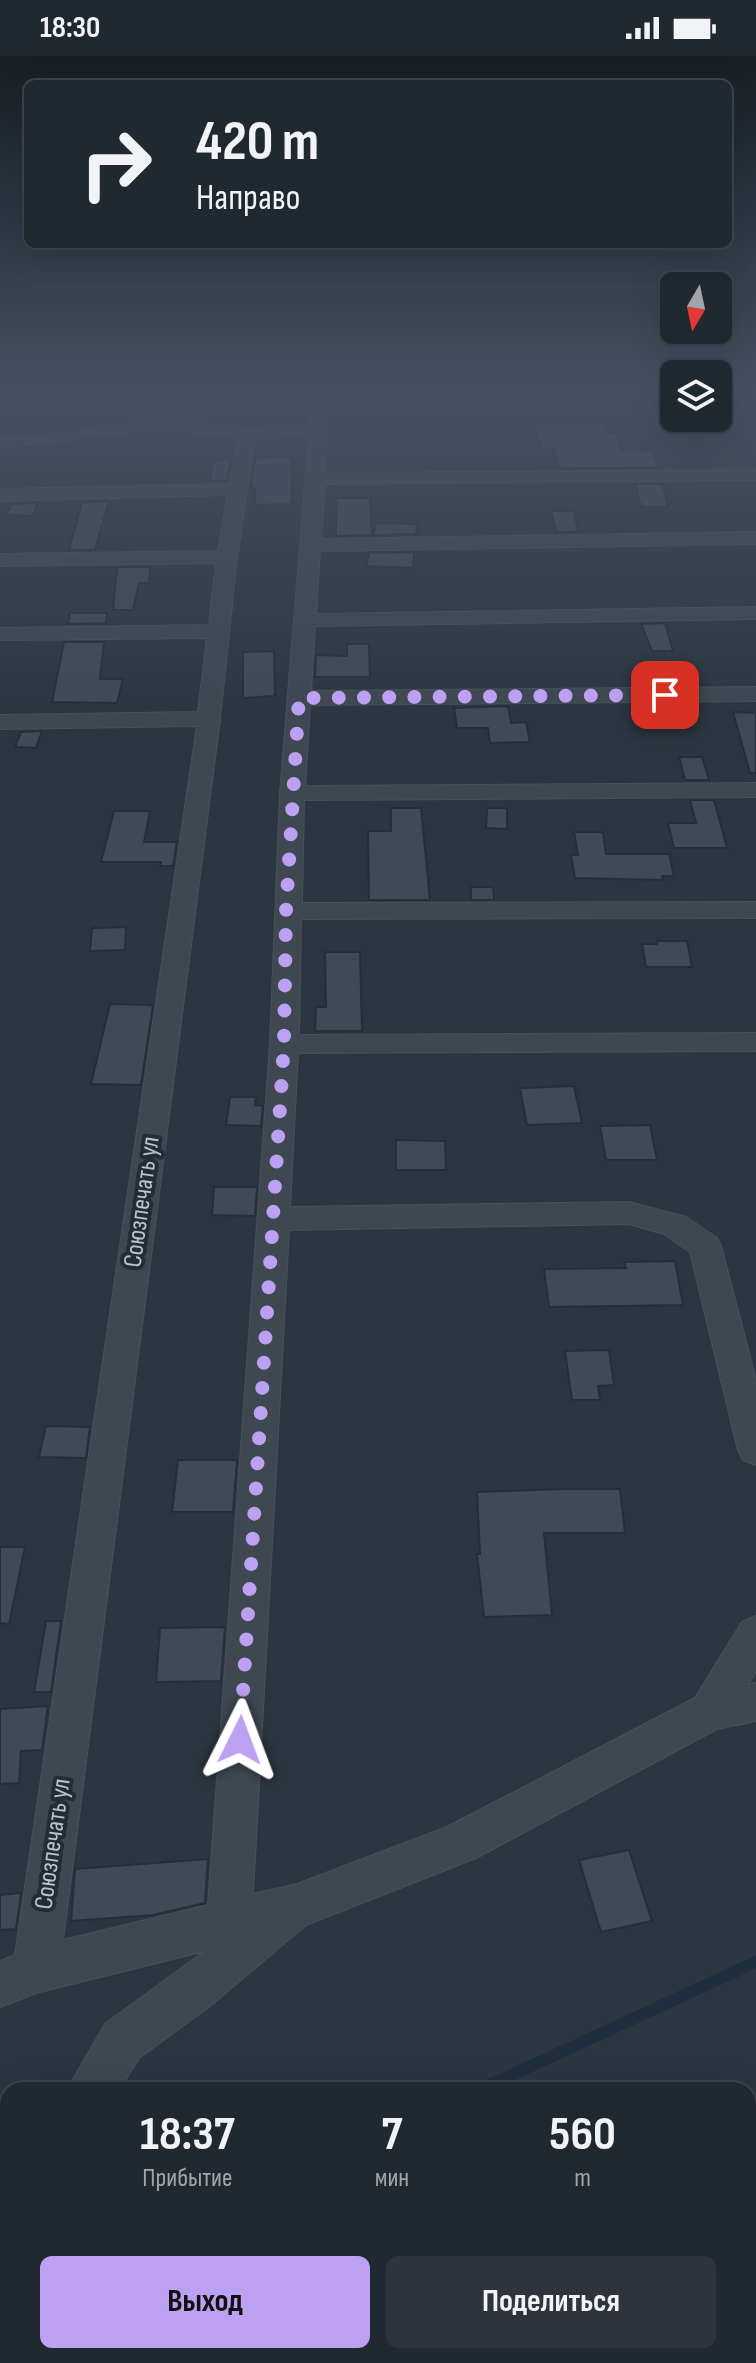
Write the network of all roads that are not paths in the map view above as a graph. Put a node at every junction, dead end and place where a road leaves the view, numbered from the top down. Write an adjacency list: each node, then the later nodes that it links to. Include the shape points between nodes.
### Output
1 (238, 501): 5 (street, Союзпечать ул)
2 (314, 501): 4 (street)
3 (756, 538): 4 (street)
4 (311, 545): 8 (street)
5 (227, 557): 6 (street); 9 (street, Союзпечать ул)
6 (0, 560)
7 (756, 613): 8 (street)
8 (306, 620): 12 (street)
9 (218, 631): 10 (street); 13 (street, Союзпечать ул)
10 (0, 634)
11 (756, 694): 12 (street)
12 (299, 698): 16 (street)
13 (209, 719): 14 (street); 28 (street, Союзпечать ул)
14 (0, 722)
15 (756, 790): 16 (street)
16 (292, 793): 18 (street)
17 (756, 910): 18 (street)
18 (286, 911): 20 (street)
19 (756, 1042): 20 (street)
20 (284, 1044): 21 (street)
21 (273, 1219): 22 (street, via 629,1213 675,1225 705,1246); 27 (street)
22 (756, 1450)
23 (756, 1634): 25 (street)
24 (756, 1702): 25 (street)
25 (710, 1711): 26 (street, via 460,1843)
26 (297, 1906): 27 (street); 29 (street, via 122,2041)
27 (229, 1924): 28 (street)
28 (18, 1977)
29 (96, 2082)

